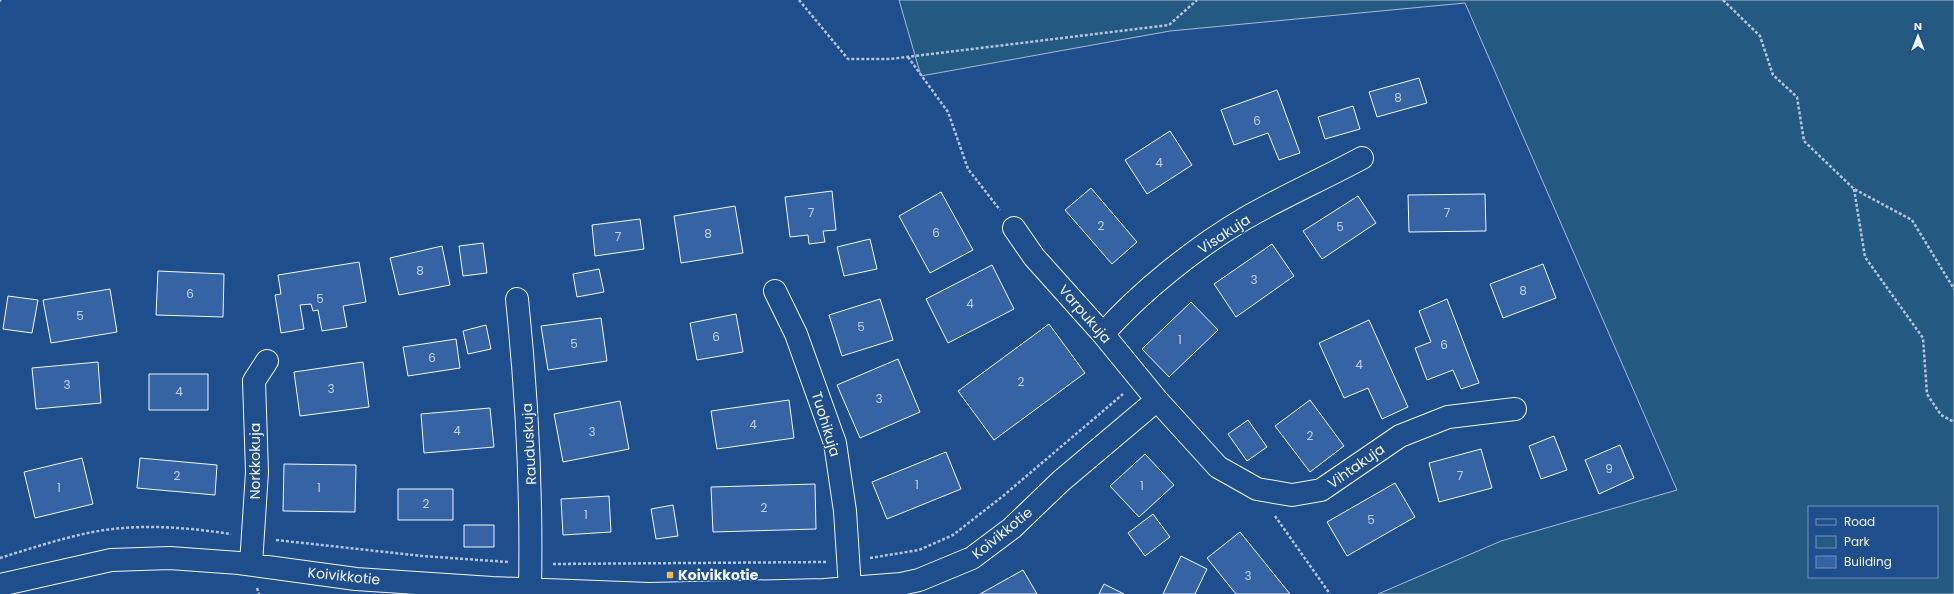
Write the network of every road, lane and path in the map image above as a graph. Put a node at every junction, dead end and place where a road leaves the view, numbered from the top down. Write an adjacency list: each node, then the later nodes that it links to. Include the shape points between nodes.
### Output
1 (799, 0): 4 (path, via 848,59)
2 (1197, 0): 4 (path, via 1169,25)
3 (1723, 0): 6 (path, via 1760,36 1773,75 1797,96 1804,141)
4 (908, 57): 7 (path, via 948,112 968,169)
5 (1362, 158): 11 (street, Visakuja, via 1237,224 1190,256 1124,310)
6 (1854, 189): 8 (path, via 1912,220); 16 (path, via 1865,257 1923,338 1926,394 1941,415)
7 (1014, 228): 11 (street, Varpukuja, via 1034,257)
8 (1954, 289)
9 (775, 291): 20 (street, Tuohikuja, via 796,334 835,443 845,511)
10 (517, 298): 22 (street, Rauduskuja, via 531,483)
11 (1104, 334): 13 (street, Varpukuja)
12 (267, 361): 18 (street, Norkkokuja, via 254,381 257,472)
13 (1140, 380): 14 (street, Varpukuja); 20 (path, via 953,535 918,550)
14 (1156, 400): 17 (street, Vihtakuja, via 1218,467); 24 (street, Koivikkotie, via 1061,481 1012,528 972,558)
15 (1515, 409): 17 (street, Vihtakuja, via 1448,417 1400,436 1321,490 1292,495)
16 (1954, 422)
17 (1257, 489): 27 (path)
18 (253, 537): 19 (path, via 206,530 148,526 89,533); 21 (street, Norkkokuja); 22 (path, via 422,556)
19 (0, 558)
20 (848, 562): 22 (path); 25 (street, Tuohikuja)
21 (251, 564): 23 (street, Koivikkotie, via 170,558 111,560); 26 (street, Koivikkotie, via 356,579)
22 (530, 564): 26 (street, Rauduskuja)
23 (0, 586)
24 (923, 587): 25 (street, Koivikkotie, via 901,584)
25 (850, 588): 26 (street, Koivikkotie, via 648,594)
26 (530, 590)
27 (1330, 594)

